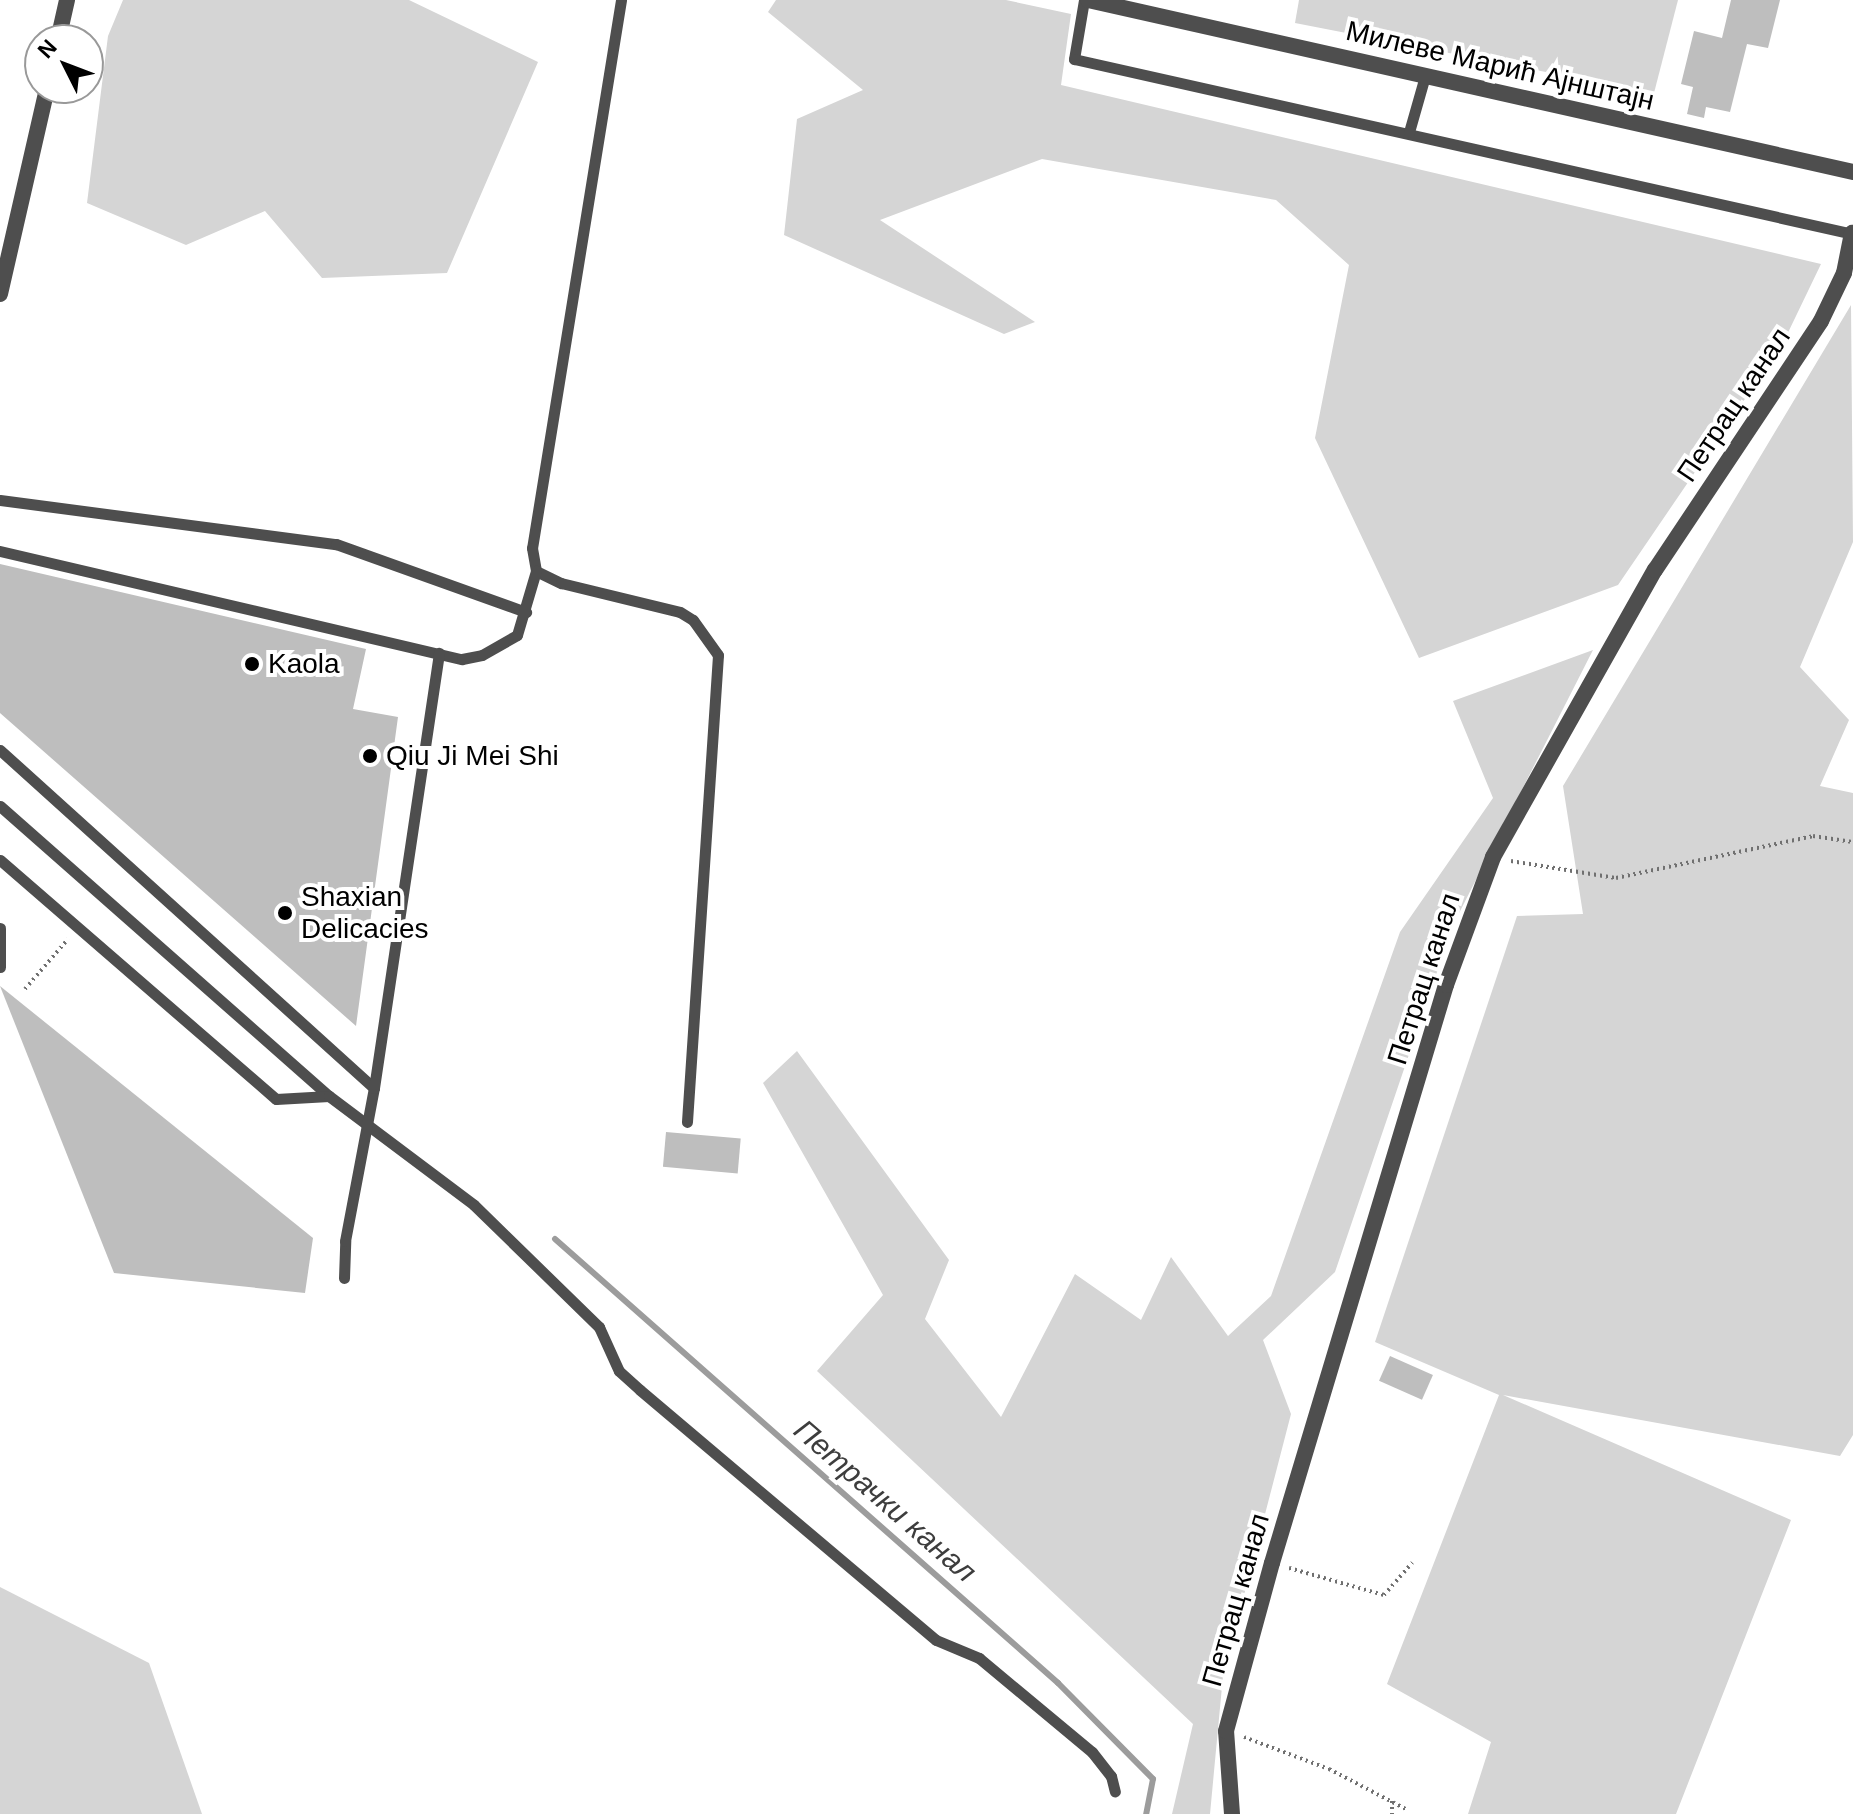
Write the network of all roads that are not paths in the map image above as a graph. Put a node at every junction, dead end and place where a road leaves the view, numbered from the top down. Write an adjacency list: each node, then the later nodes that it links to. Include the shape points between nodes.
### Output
1 (67, 0): 4 (street)
2 (621, 0): 13 (lane, via 534,533)
3 (1086, 0): 5 (street, Милеве Марић Ајнштајн); 7 (lane, via 1074,59)
4 (62, 24)
5 (1425, 76): 7 (lane); 8 (street, Милеве Марић Ајнштајн)
6 (43, 104): 10 (street)
7 (1409, 132): 9 (lane)
8 (1853, 172)
9 (1852, 234): 27 (street, Петрац канал, via 1844,273 1821,321 1655,570 1493,857 1446,985 1226,1731)
10 (0, 294)
11 (0, 500): 14 (lane, via 336,544)
12 (0, 551): 15 (lane)
13 (536, 571): 14 (lane); 23 (lane, via 561,583 680,612 693,620 718,655)
14 (526, 612): 15 (lane, via 517,635 482,655 462,659)
15 (439, 653): 21 (lane)
16 (0, 750): 21 (lane)
17 (0, 806): 22 (lane)
18 (0, 860): 22 (lane, via 276,1099)
19 (0, 928): 20 (lane)
20 (0, 967)
21 (374, 1088): 24 (lane)
22 (329, 1096): 24 (lane)
23 (687, 1122)
24 (367, 1128): 25 (lane, via 345,1241); 26 (lane, via 474,1205 599,1327 619,1371 640,1390 936,1640 979,1658 1092,1752 1111,1776)
25 (344, 1278)
26 (1115, 1792)
27 (1232, 1814)

